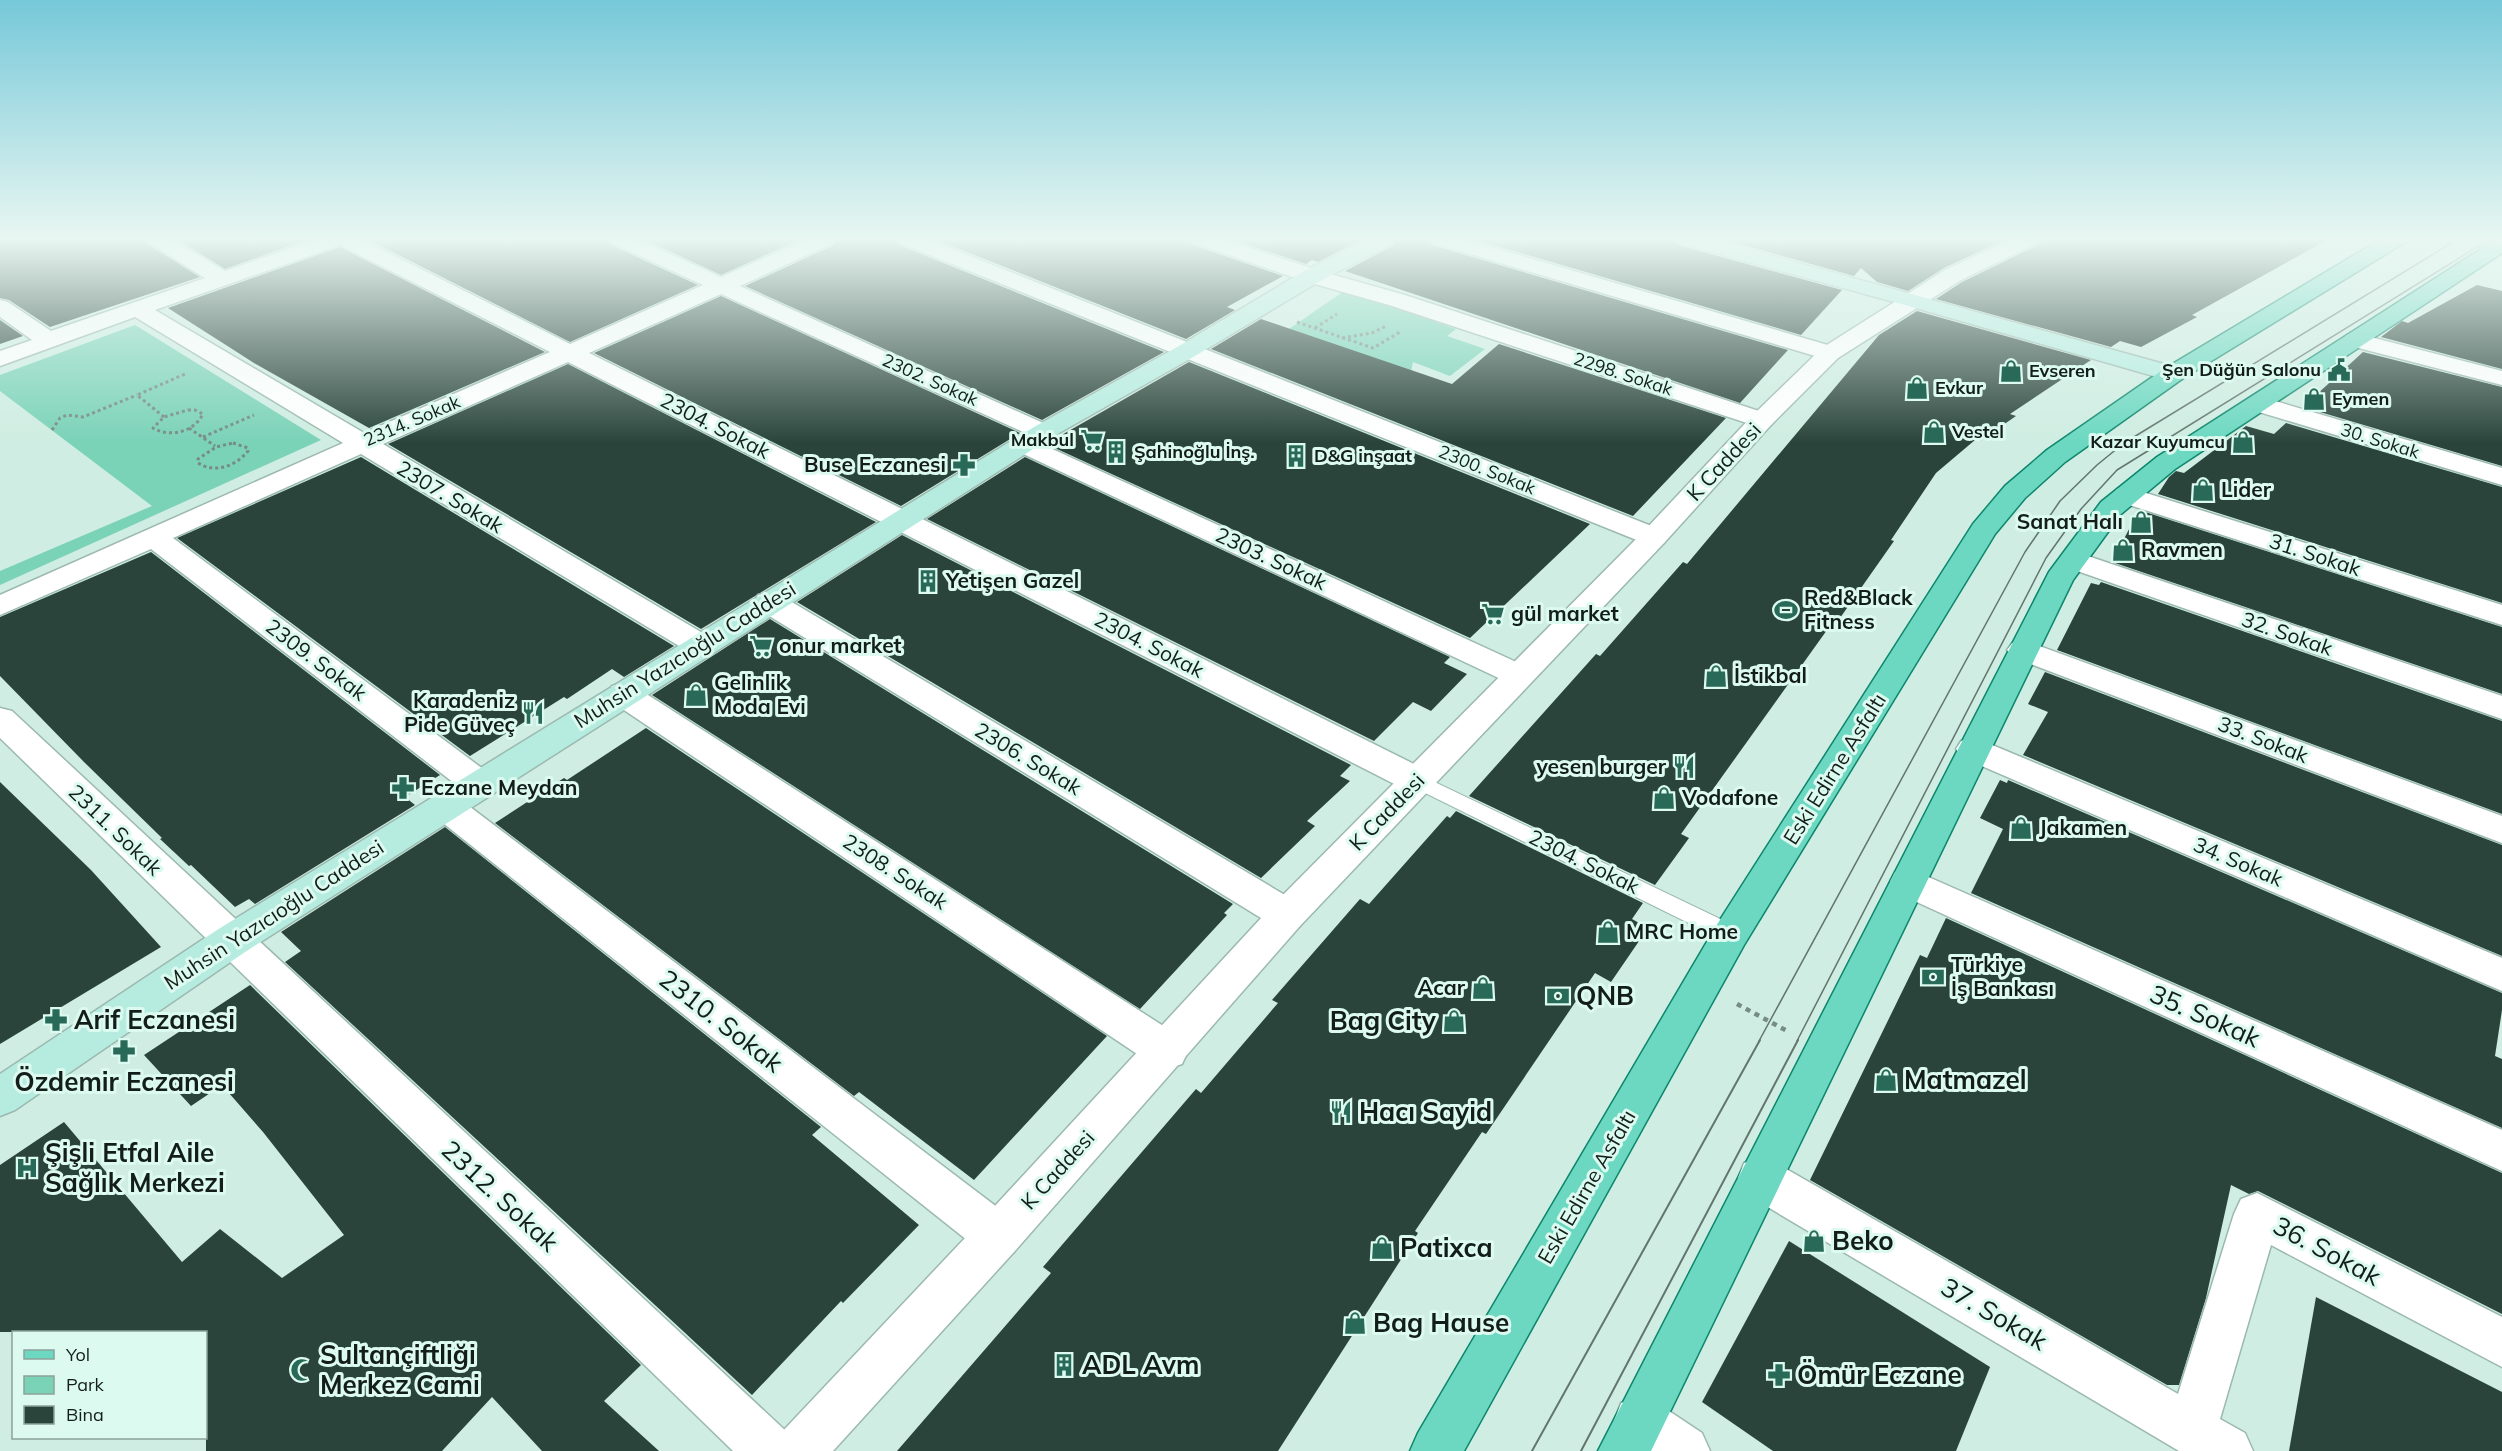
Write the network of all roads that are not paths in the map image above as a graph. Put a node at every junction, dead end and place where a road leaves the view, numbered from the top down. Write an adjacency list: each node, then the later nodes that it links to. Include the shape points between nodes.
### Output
1 (148, 307): 14 (street)
2 (478, 307): 18 (street, 2304. Sokak)
3 (675, 307): 18 (street, 2314. Sokak)
4 (765, 307): 25 (street, 2302. Sokak)
5 (1076, 307): 17 (street, 2300. Sokak)
6 (1261, 307): 17 (main road, Muhsin Yazıcıoğlu Caddesi)
7 (1416, 307): 24 (street, 2298. Sokak)
8 (1672, 307): 19 (street)
9 (1902, 307): 19 (street, K Caddesi)
10 (1937, 307): 21 (main road)
11 (2285, 307): 21 (main road, Eski Edirne Asfaltı)
12 (2406, 307): 16 (main road)
13 (0, 308): 15 (street)
14 (139, 310): 15 (street); 26 (street, 2307. Sokak)
15 (48, 340): 20 (street)
16 (2355, 340): 22 (street); 23 (main road)
17 (1187, 351): 25 (main road, Muhsin Yazıcıoğlu Caddesi); 31 (street, 2300. Sokak)
18 (570, 353): 26 (street, 2314. Sokak); 29 (street, 2304. Sokak)
19 (1830, 353): 24 (street, K Caddesi)
20 (0, 359)
21 (2173, 374): 49 (main road, Eski Edirne Asfaltı, via 2056,456 2015,492 1983,530)
22 (2502, 378)
23 (2258, 404): 27 (street, 30. Sokak); 28 (main road, via 2166,463)
24 (1762, 420): 31 (street, K Caddesi)
25 (1034, 438): 29 (main road, Muhsin Yazıcıoğlu Caddesi); 38 (street, 2303. Sokak)
26 (359, 444): 30 (street, 2314. Sokak); 36 (street, 2307. Sokak)
27 (2502, 477)
28 (2127, 495): 32 (main road, via 2111,508); 35 (street, 31. Sokak)
29 (901, 520): 33 (main road, Muhsin Yazıcıoğlu Caddesi); 43 (street, 2304. Sokak)
30 (152, 536): 34 (street, 2314. Sokak); 44 (street, 2309. Sokak)
31 (1654, 537): 38 (street, K Caddesi)
32 (2073, 560): 37 (main road, via 2059,578); 40 (street, 32. Sokak)
33 (769, 602): 36 (main road, Muhsin Yazıcıoğlu Caddesi); 48 (street, 2306. Sokak)
34 (0, 606)
35 (2502, 615)
36 (700, 645): 39 (main road, Muhsin Yazıcıoğlu Caddesi)
37 (2023, 650): 42 (main road); 46 (street, 33. Sokak)
38 (1518, 675): 43 (street, K Caddesi)
39 (623, 693): 44 (main road, Muhsin Yazıcıoğlu Caddesi); 52 (street, 2308. Sokak)
40 (2502, 708)
41 (0, 719): 50 (street, 2311. Sokak)
42 (1973, 749): 47 (main road); 51 (street, 34. Sokak)
43 (1418, 781): 48 (street, K Caddesi); 49 (lane, 2304. Sokak)
44 (479, 783): 45 (main road, Muhsin Yazıcıoğlu Caddesi)
45 (445, 806): 50 (main road, Muhsin Yazıcıoğlu Caddesi); 56 (street, 2310. Sokak)
46 (2502, 830)
47 (1908, 882): 54 (street, 35. Sokak); 55 (main road)
48 (1287, 915): 52 (street, K Caddesi)
49 (1731, 934): 62 (main road, Eski Edirne Asfaltı)
50 (231, 941): 53 (main road, Muhsin Yazıcıoğlu Caddesi); 60 (street, 2312. Sokak)
51 (2502, 975)
52 (1167, 1051): 56 (street, K Caddesi)
53 (0, 1097)
54 (2502, 1151)
55 (1760, 1178): 58 (main road); 59 (street, 37. Sokak)
56 (998, 1236): 61 (street, K Caddesi)
57 (2502, 1343): 59 (street, 36. Sokak, via 2257,1214)
58 (1631, 1436): 63 (street)
59 (2209, 1441)
60 (770, 1451)
61 (799, 1451)
62 (1436, 1451)
63 (1684, 1451)

